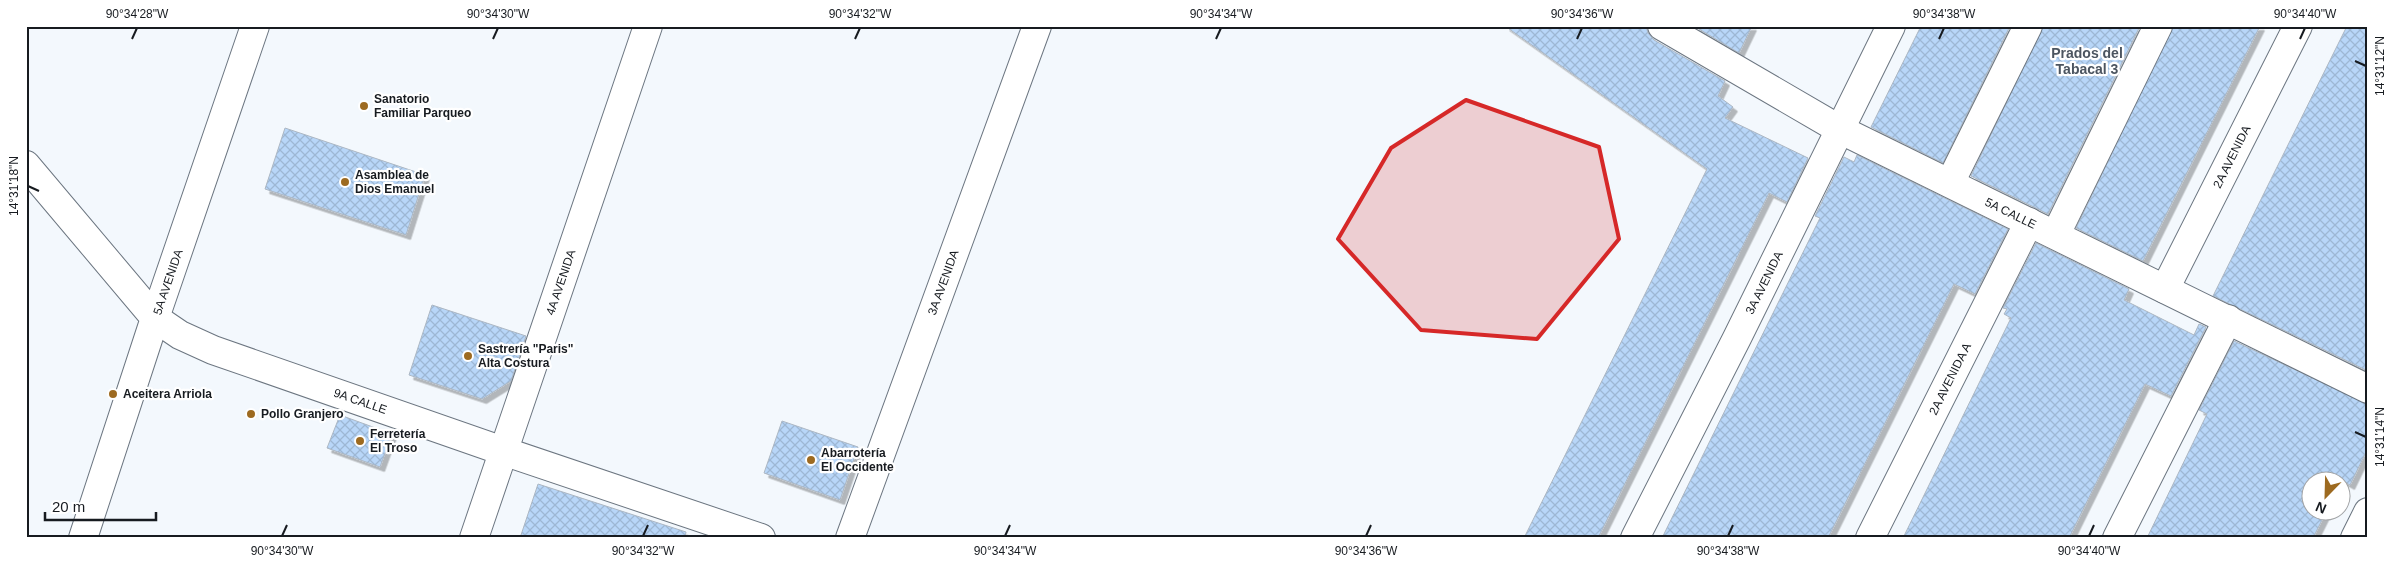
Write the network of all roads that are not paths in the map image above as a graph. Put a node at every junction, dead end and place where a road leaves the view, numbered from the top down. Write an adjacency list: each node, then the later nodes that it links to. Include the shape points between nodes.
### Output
1 (255, 26): 15 (street, 5A AVENIDA)
2 (648, 26): 18 (street, 4A AVENIDA)
3 (1037, 26): 23 (street, 3A AVENIDA)
4 (1662, 26): 9 (street, 5A CALLE)
5 (1890, 26): 9 (street, 3A AVENIDA)
6 (2028, 26): 11 (street)
7 (2158, 26): 13 (street)
8 (2298, 26): 14 (street, 2A AVENIDA)
9 (1839, 129): 11 (street, 5A CALLE); 24 (street, 3A AVENIDA)
10 (26, 165): 15 (street, 9A CALLE)
11 (1950, 183): 12 (street, 5A CALLE)
12 (2029, 222): 13 (street, 5A CALLE); 25 (street, 2A AVENIDA A)
13 (2056, 234): 14 (street, 5A CALLE)
14 (2165, 289): 16 (street, 5A CALLE)
15 (155, 318): 18 (street, 9A CALLE, via 180,335 213,350); 20 (street, 5A AVENIDA)
16 (2228, 320): 17 (street, 5A CALLE); 26 (street)
17 (2368, 388)
18 (503, 451): 21 (street, 4A AVENIDA); 22 (street, 9A CALLE)
19 (2368, 512): 27 (street)
20 (83, 538)
21 (474, 538)
22 (761, 538)
23 (850, 538)
24 (1635, 538)
25 (1870, 538)
26 (2117, 538)
27 (2355, 538)

